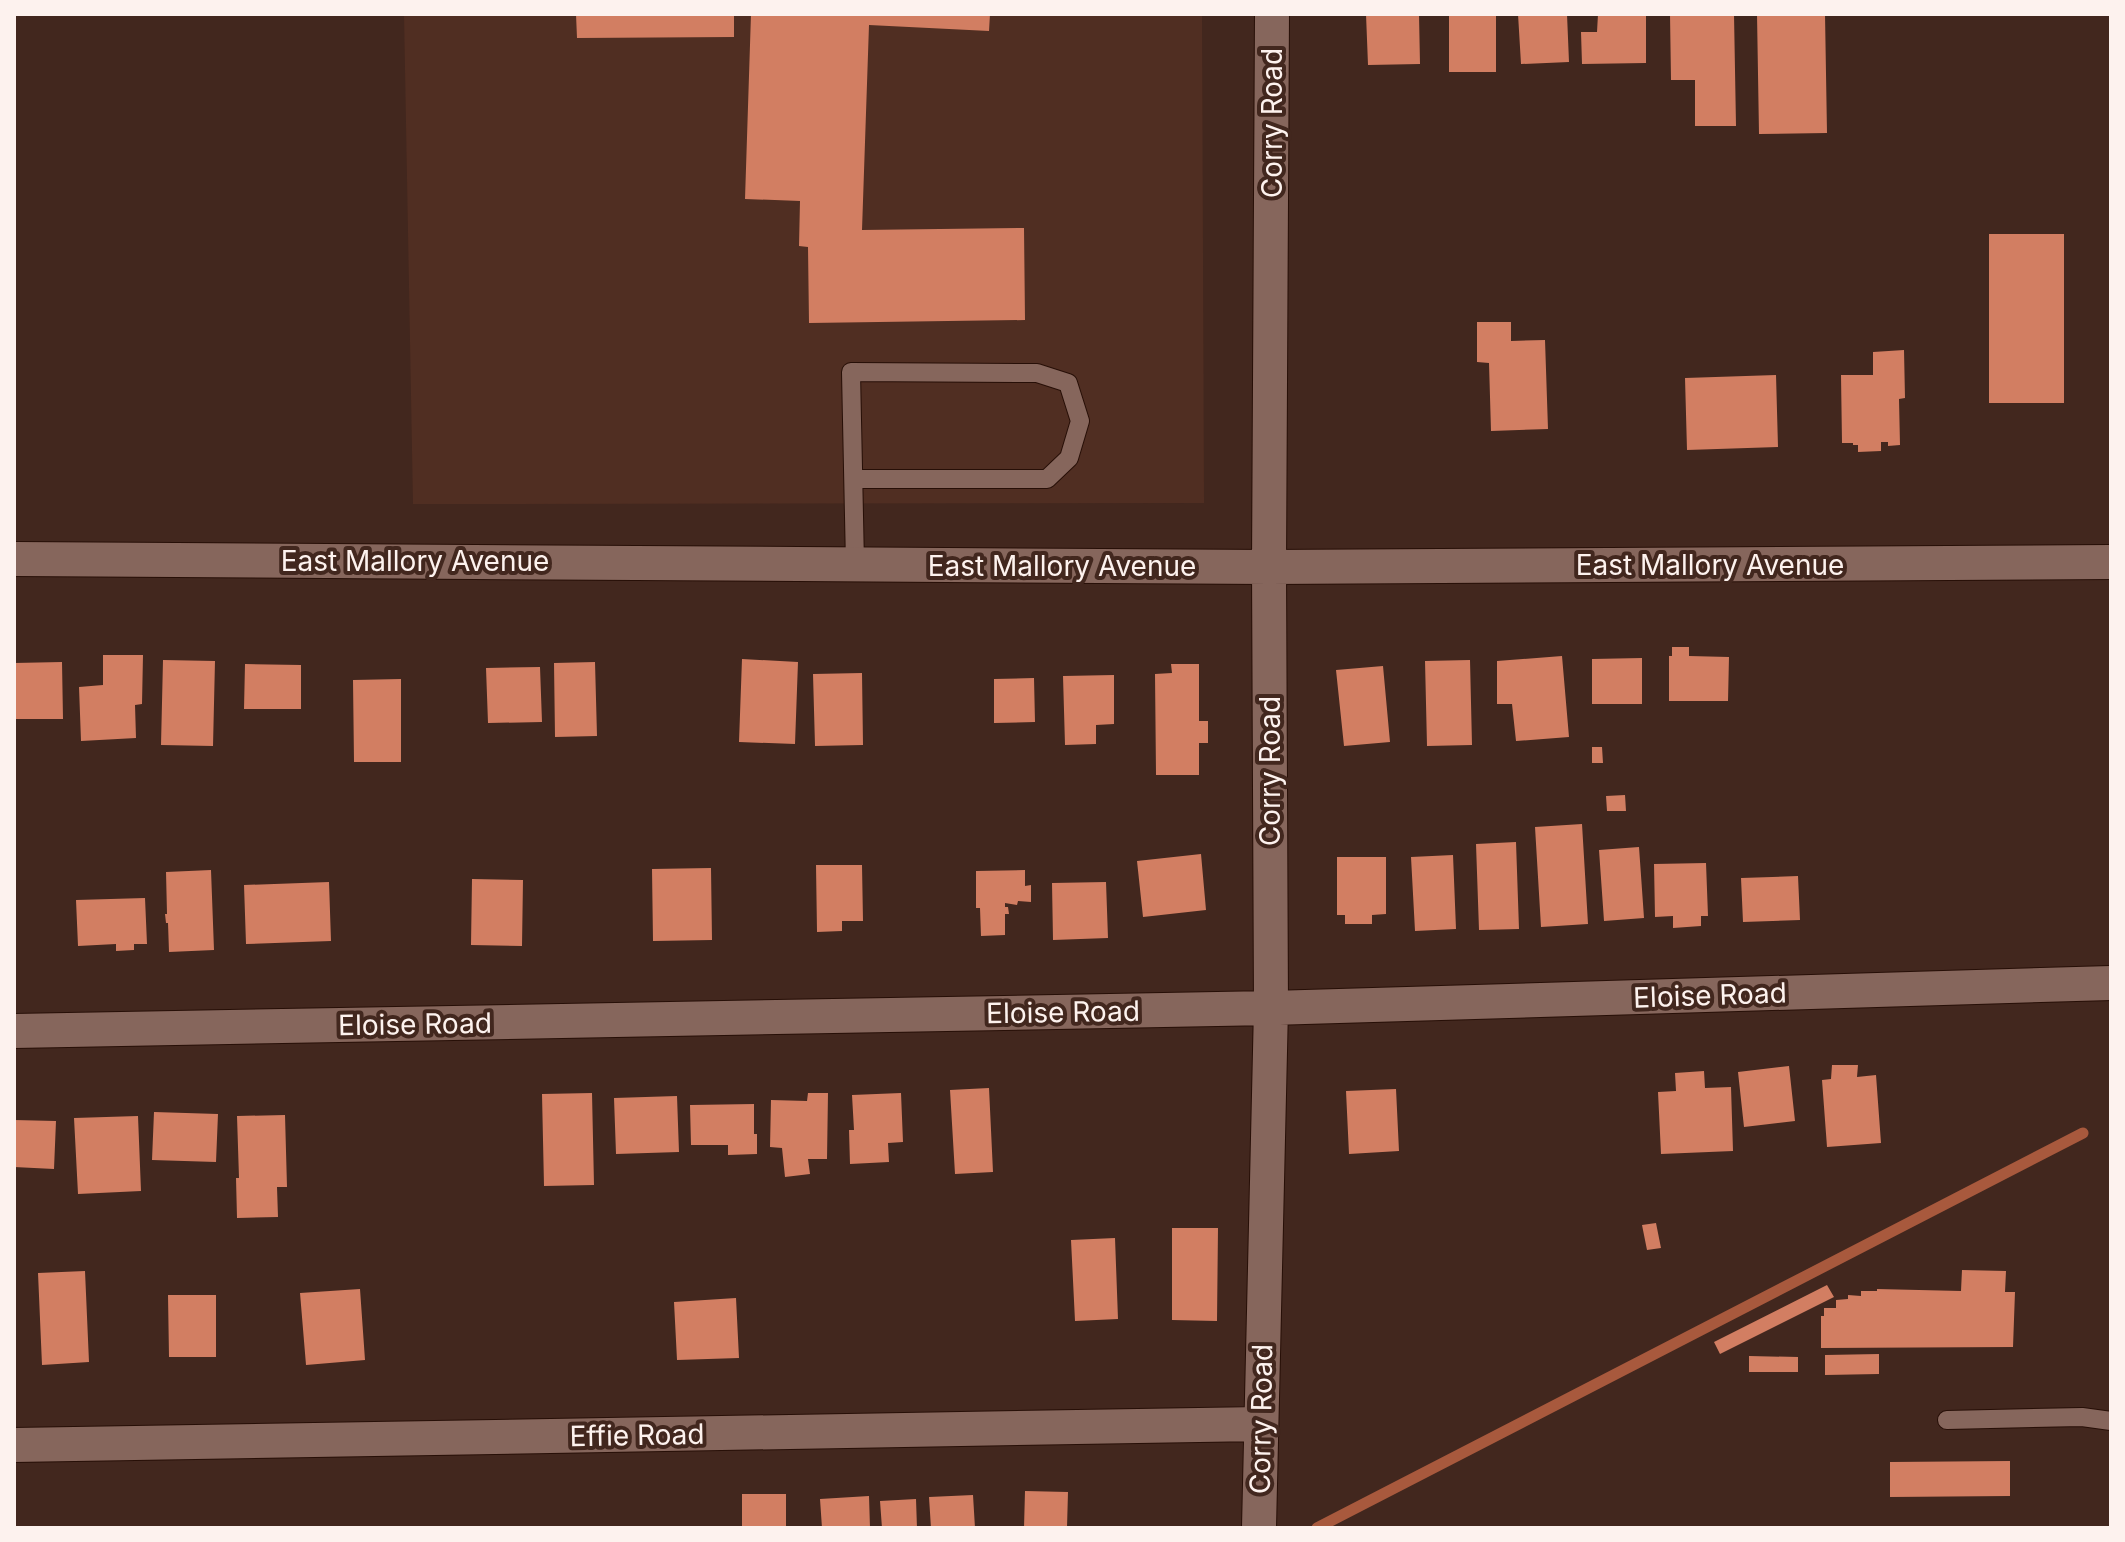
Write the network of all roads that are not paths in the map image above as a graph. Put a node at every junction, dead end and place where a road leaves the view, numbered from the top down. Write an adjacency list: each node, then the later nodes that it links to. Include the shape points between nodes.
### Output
1 (1272, 14): 6 (street, Corry Road)
2 (854, 479): 2 (lane, via 851,372 1037,373 1068,383 1080,421 1069,458 1047,479); 5 (lane)
3 (14, 559): 5 (street, East Mallory Avenue)
4 (2111, 562): 6 (street, East Mallory Avenue)
5 (855, 564): 6 (street, East Mallory Avenue)
6 (1269, 567): 8 (street, Corry Road)
7 (2111, 983): 8 (street, Eloise Road)
8 (1271, 1008): 9 (street, Eloise Road); 12 (street, Corry Road)
9 (14, 1031)
10 (1947, 1420): 11 (lane)
11 (2111, 1421)
12 (1260, 1424): 13 (street, Effie Road); 14 (street, Corry Road)
13 (14, 1445)
14 (1259, 1528)

